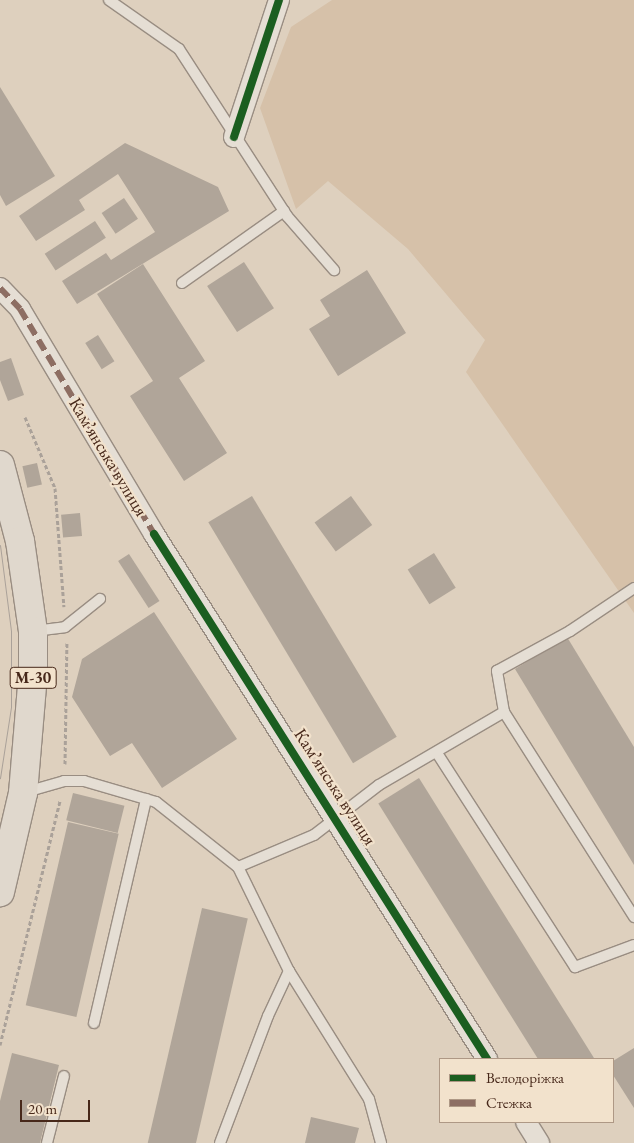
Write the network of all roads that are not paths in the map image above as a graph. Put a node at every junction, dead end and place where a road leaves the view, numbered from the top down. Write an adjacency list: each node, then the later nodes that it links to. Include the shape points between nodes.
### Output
1 (109, 0): 3 (lane, via 178,49)
2 (279, 0): 3 (street)
3 (234, 137): 4 (lane)
4 (284, 210): 5 (lane); 6 (lane)
5 (334, 270)
6 (182, 283)
7 (0, 288): 16 (street, Камʼянська вулиця, via 20,309 154,534)
8 (0, 465): 11 (highway, М-30, via 20,541)
9 (634, 588): 12 (lane, via 570,631 498,671)
10 (100, 599): 11 (lane, via 65,627)
11 (33, 631): 14 (highway, М-30, via 31,732)
12 (504, 712): 13 (lane); 19 (lane)
13 (437, 753): 16 (lane, via 379,785); 20 (lane, via 576,968)
14 (23, 793): 15 (lane, via 64,781 84,781); 18 (highway, М-30)
15 (146, 799): 17 (lane, via 156,802); 22 (lane)
16 (336, 815): 17 (lane, via 314,835); 23 (street, Камʼянська вулиця)
17 (238, 868): 21 (lane)
18 (0, 892)
19 (634, 917)
20 (634, 945)
21 (289, 971): 27 (lane, via 268,1016); 28 (lane, via 369,1099)
22 (94, 1023)
23 (486, 1058)
24 (64, 1076): 26 (lane)
25 (527, 1123): 29 (street)
26 (47, 1143)
27 (220, 1143)
28 (381, 1143)
29 (539, 1143)

